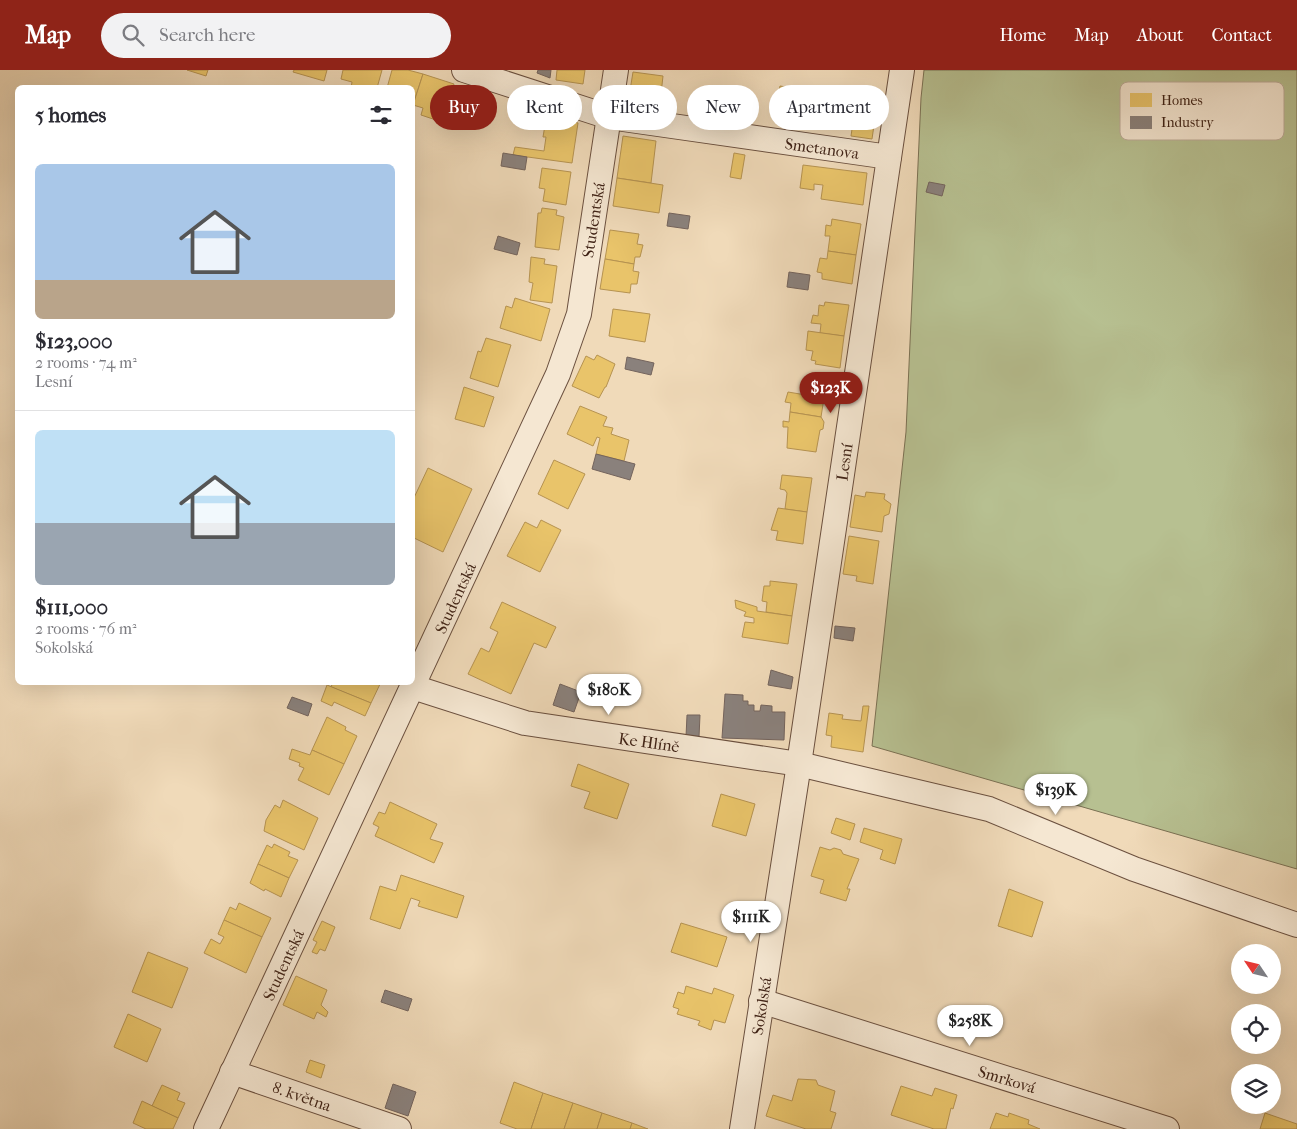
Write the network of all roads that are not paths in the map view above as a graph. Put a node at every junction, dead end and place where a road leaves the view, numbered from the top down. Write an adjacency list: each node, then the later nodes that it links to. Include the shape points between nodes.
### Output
1 (464, 70): 5 (street, Smetanova)
2 (616, 70): 4 (street, Studentská)
3 (902, 70): 8 (street, Lesní)
4 (614, 85)
5 (592, 111)
6 (677, 126): 8 (street, Smetanova)
7 (607, 130): 9 (street, Studentská, via 579,314 558,374)
8 (889, 158): 11 (street, Lesní)
9 (415, 683)
10 (413, 687): 11 (street, Ke Hlíně, via 525,723); 14 (street, Studentská)
11 (799, 764): 12 (street, Ke Hlíně, via 989,809 1134,869); 13 (street, Sokolská)
12 (1297, 924)
13 (761, 1001): 17 (street, Sokolská); 18 (street, Smrková)
14 (232, 1072): 15 (street, Studentská); 16 (street, 8. května)
15 (206, 1129)
16 (399, 1129)
17 (742, 1129)
18 (1167, 1129)

